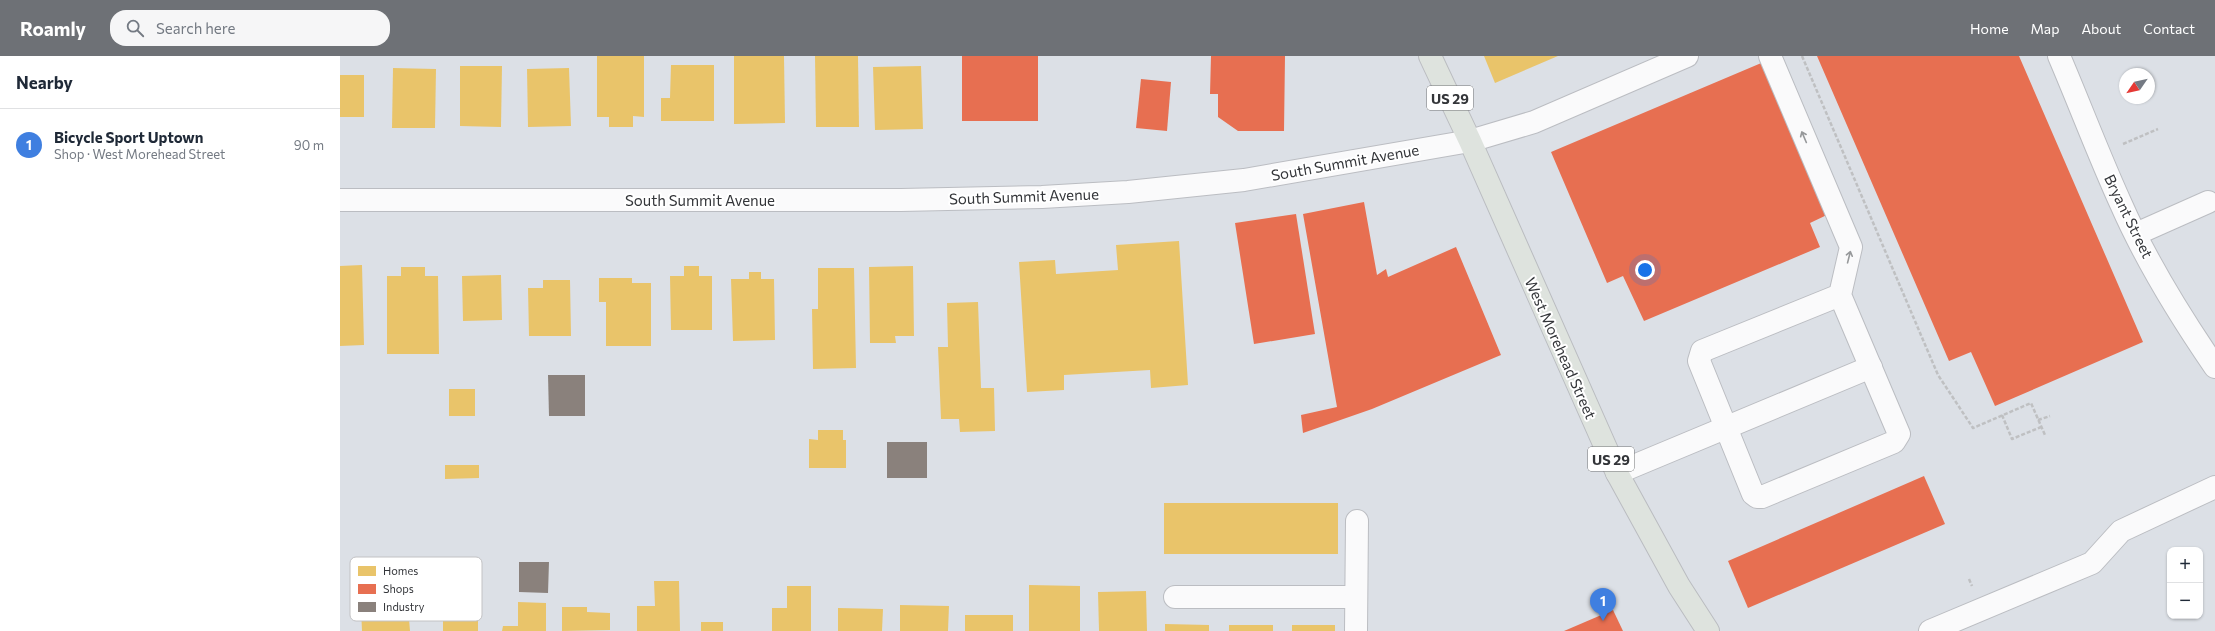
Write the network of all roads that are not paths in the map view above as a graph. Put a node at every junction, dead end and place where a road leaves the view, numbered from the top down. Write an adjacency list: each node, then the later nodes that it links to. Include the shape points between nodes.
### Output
1 (1430, 56): 5 (main road, West Morehead Street / US 29)
2 (1687, 56): 5 (street, South Summit Avenue, via 1534,122)
3 (1770, 56): 9 (street, one-way to 3, via 1851,247)
4 (2059, 56): 8 (street, Bryant Street, via 2121,205)
5 (1470, 140): 6 (street, South Summit Avenue, via 1244,180 1042,198); 13 (main road, West Morehead Street / US 29)
6 (340, 200)
7 (2208, 202): 8 (street)
8 (2136, 234): 11 (street, Bryant Street, via 2191,332)
9 (1840, 295): 10 (street); 12 (street, via 1702,352 1699,361)
10 (1871, 367): 12 (street); 12 (street, via 1899,434 1894,442 1762,498 1753,494)
11 (2215, 367)
12 (1726, 427): 13 (street)
13 (1618, 473): 19 (main road, West Morehead Street / US 29, via 1679,586)
14 (2215, 487): 20 (street, via 2121,531 2092,563)
15 (1357, 521): 16 (street)
16 (1356, 596): 17 (street); 18 (street)
17 (1175, 597)
18 (1356, 631)
19 (1708, 631)
20 (1930, 631)

